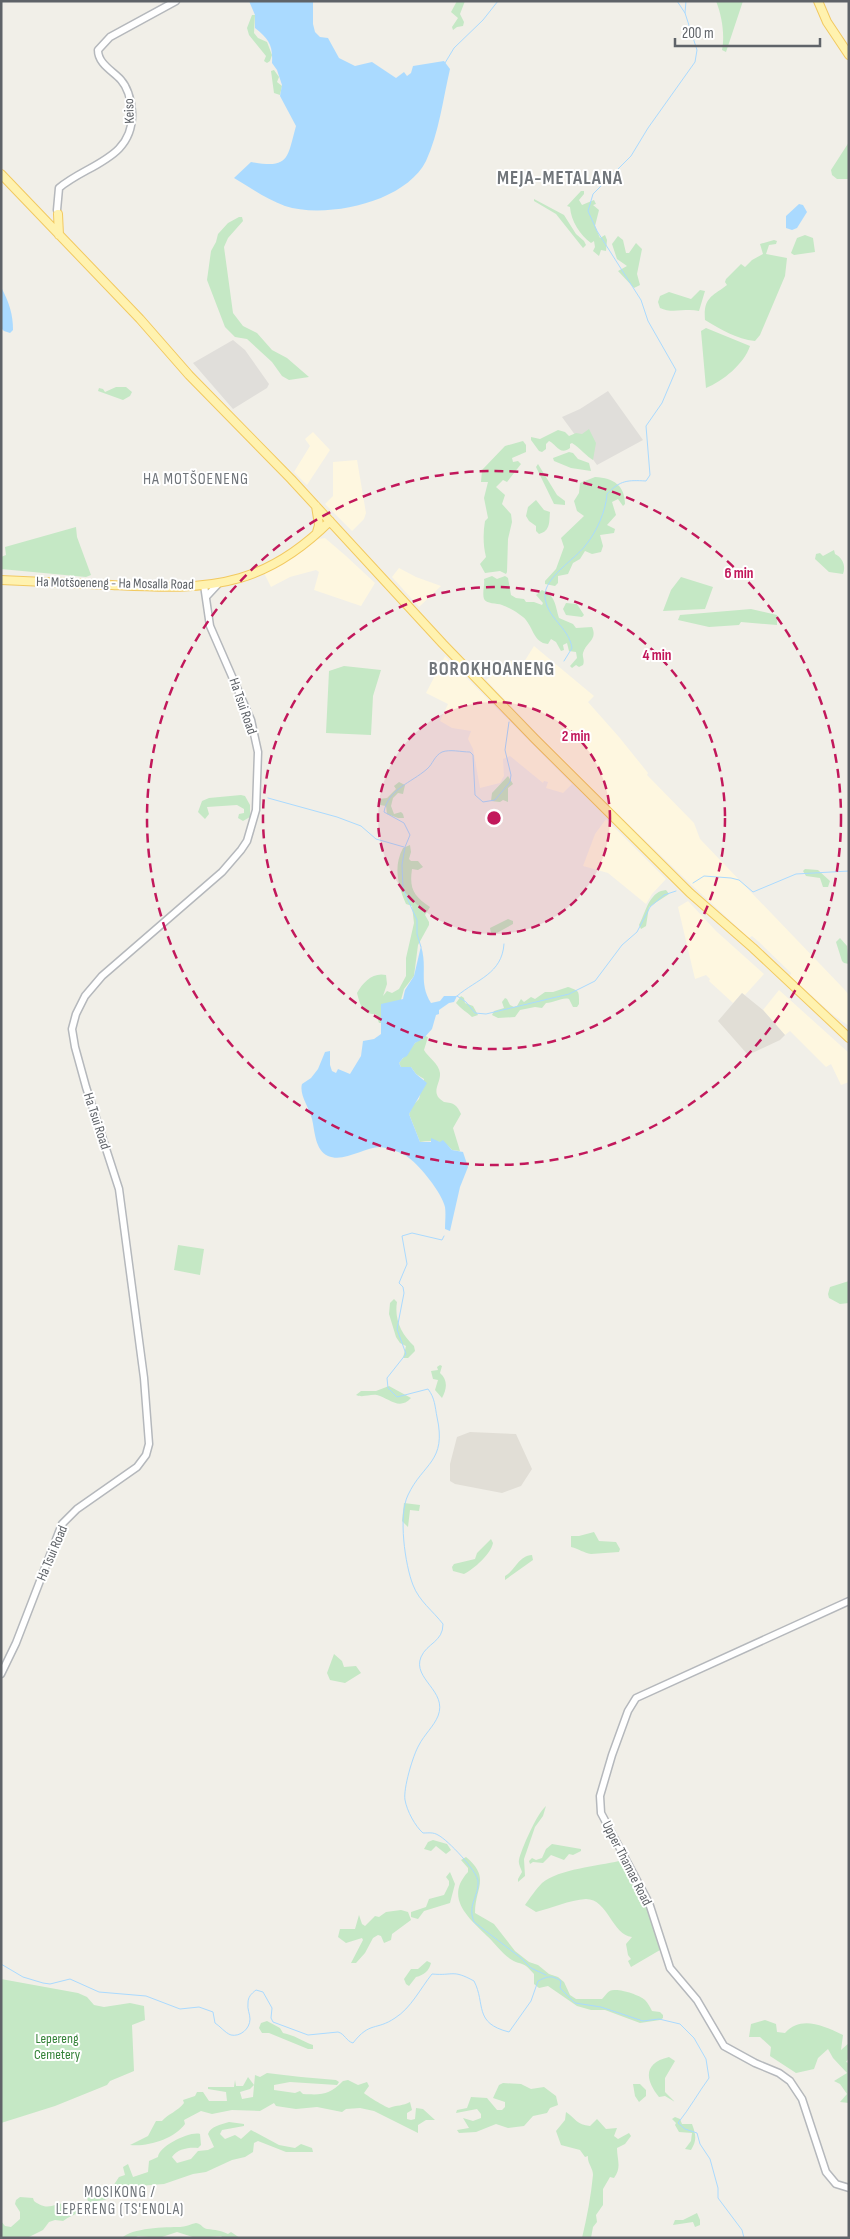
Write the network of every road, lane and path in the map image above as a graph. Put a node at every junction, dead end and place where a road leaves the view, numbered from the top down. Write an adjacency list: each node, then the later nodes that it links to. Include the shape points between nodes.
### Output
1 (176, 1): 5 (street, Keiso, via 110,37 98,50 101,61 128,90 130,130 126,140 110,157 59,188)
2 (818, 1): 3 (main road)
3 (849, 55)
4 (1, 174): 6 (main road)
5 (58, 212): 6 (main road); 7 (main road); 8 (main road)
6 (40, 215): 7 (main road)
7 (47, 223): 8 (main road)
8 (59, 235): 9 (main road)
9 (316, 506): 10 (main road); 12 (main road)
10 (330, 521): 11 (main road); 12 (main road, Ha Motšoeneng - Ha Mosalla Road)
11 (339, 530): 12 (main road); 17 (main road, via 444,646 617,821 690,893)
12 (317, 534): 14 (main road, Ha Motšoeneng - Ha Mosalla Road, via 259,570)
13 (1, 580): 15 (main road, Ha Motšoeneng - Ha Mosalla Road)
14 (218, 583): 15 (main road, Ha Motšoeneng - Ha Mosalla Road); 16 (street)
15 (204, 585): 16 (street, Ha Tsui Road)
16 (206, 597): 19 (street, Ha Tsui Road, via 210,626 251,720 258,752 258,799 253,824 241,850 222,872 102,976 85,996 72,1029 86,1087 119,1188 150,1444 137,1467 77,1509 62,1524)
17 (849, 1038)
18 (849, 1601): 20 (street, Upper Thamae Road, via 640,1695 628,1711 600,1796 601,1813 649,1903 670,1968 697,2000 724,2046 790,2081 802,2099 826,2172 836,2184)
19 (1, 1674)
20 (849, 2188)

